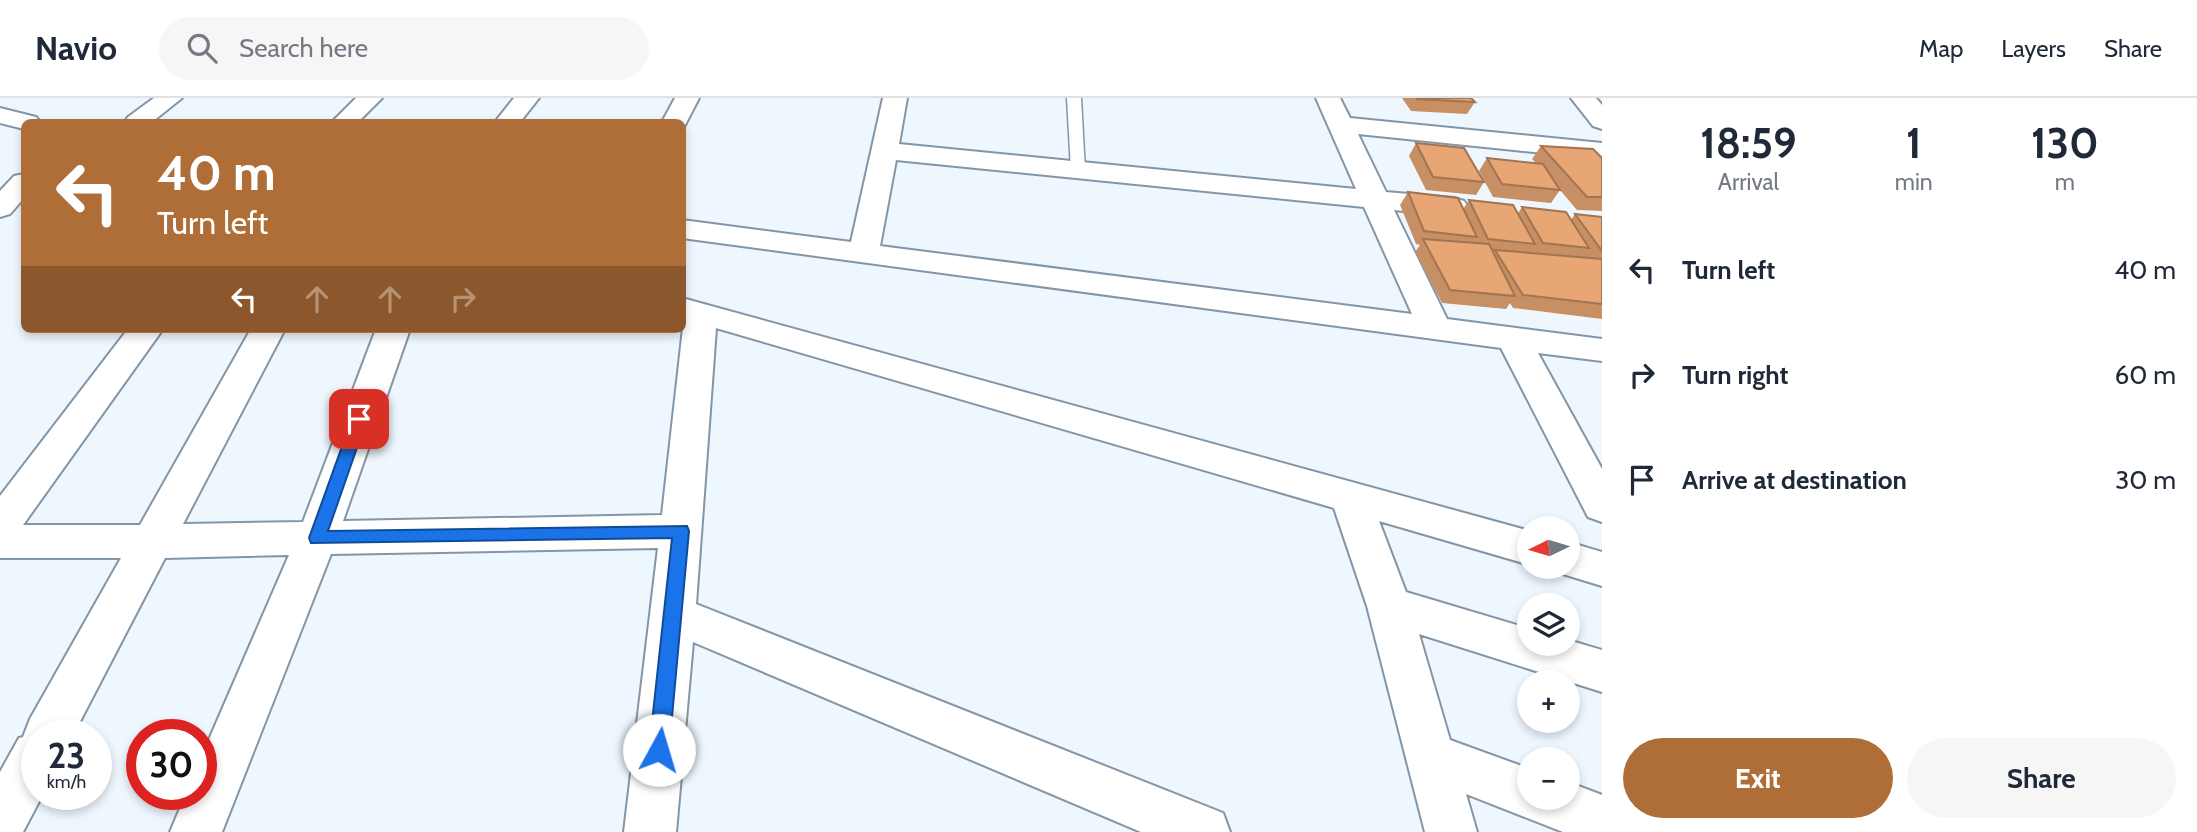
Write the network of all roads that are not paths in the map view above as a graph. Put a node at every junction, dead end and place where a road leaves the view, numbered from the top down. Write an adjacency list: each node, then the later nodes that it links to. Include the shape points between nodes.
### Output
1 (170, 98): 10 (street)
2 (370, 98): 11 (street)
3 (527, 98): 12 (street)
4 (687, 98): 13 (street)
5 (895, 98): 17 (street)
6 (1074, 98): 19 (lane)
7 (1328, 98): 16 (street)
8 (1583, 98): 15 (street)
9 (0, 115): 14 (street)
10 (141, 119)
11 (347, 119)
12 (510, 119)
13 (676, 119)
14 (21, 120)
15 (1602, 121)
16 (1341, 125): 18 (street); 21 (street)
17 (884, 151): 19 (street); 25 (street)
18 (1602, 151)
19 (1078, 170): 21 (street)
20 (21, 185): 22 (street)
21 (1374, 198): 23 (street); 27 (street)
22 (0, 208)
23 (1482, 210)
24 (686, 230): 25 (street)
25 (864, 253): 27 (street)
26 (692, 310): 33 (street); 36 (street)
27 (1435, 328): 31 (street)
28 (143, 333): 35 (street)
29 (266, 333): 39 (street)
30 (392, 333): 37 (street)
31 (1513, 338): 32 (street); 34 (street)
32 (1602, 350)
33 (1351, 498): 40 (street); 43 (street)
34 (1602, 506)
35 (0, 526)
36 (681, 531): 37 (street); 44 (street)
37 (317, 538): 39 (street); 53 (street)
38 (0, 541): 39 (street)
39 (150, 542): 46 (street)
40 (1517, 544)
41 (1580, 563): 42 (street)
42 (1602, 569)
43 (1389, 606): 45 (street); 47 (street)
44 (673, 614): 54 (street); 55 (street)
45 (1602, 671)
46 (56, 719)
47 (1429, 756): 49 (street); 56 (street)
48 (21, 785): 52 (street)
49 (1517, 789)
50 (1573, 810): 51 (street)
51 (1602, 821)
52 (0, 824)
53 (196, 832)
54 (650, 832)
55 (1204, 832)
56 (1451, 832)

